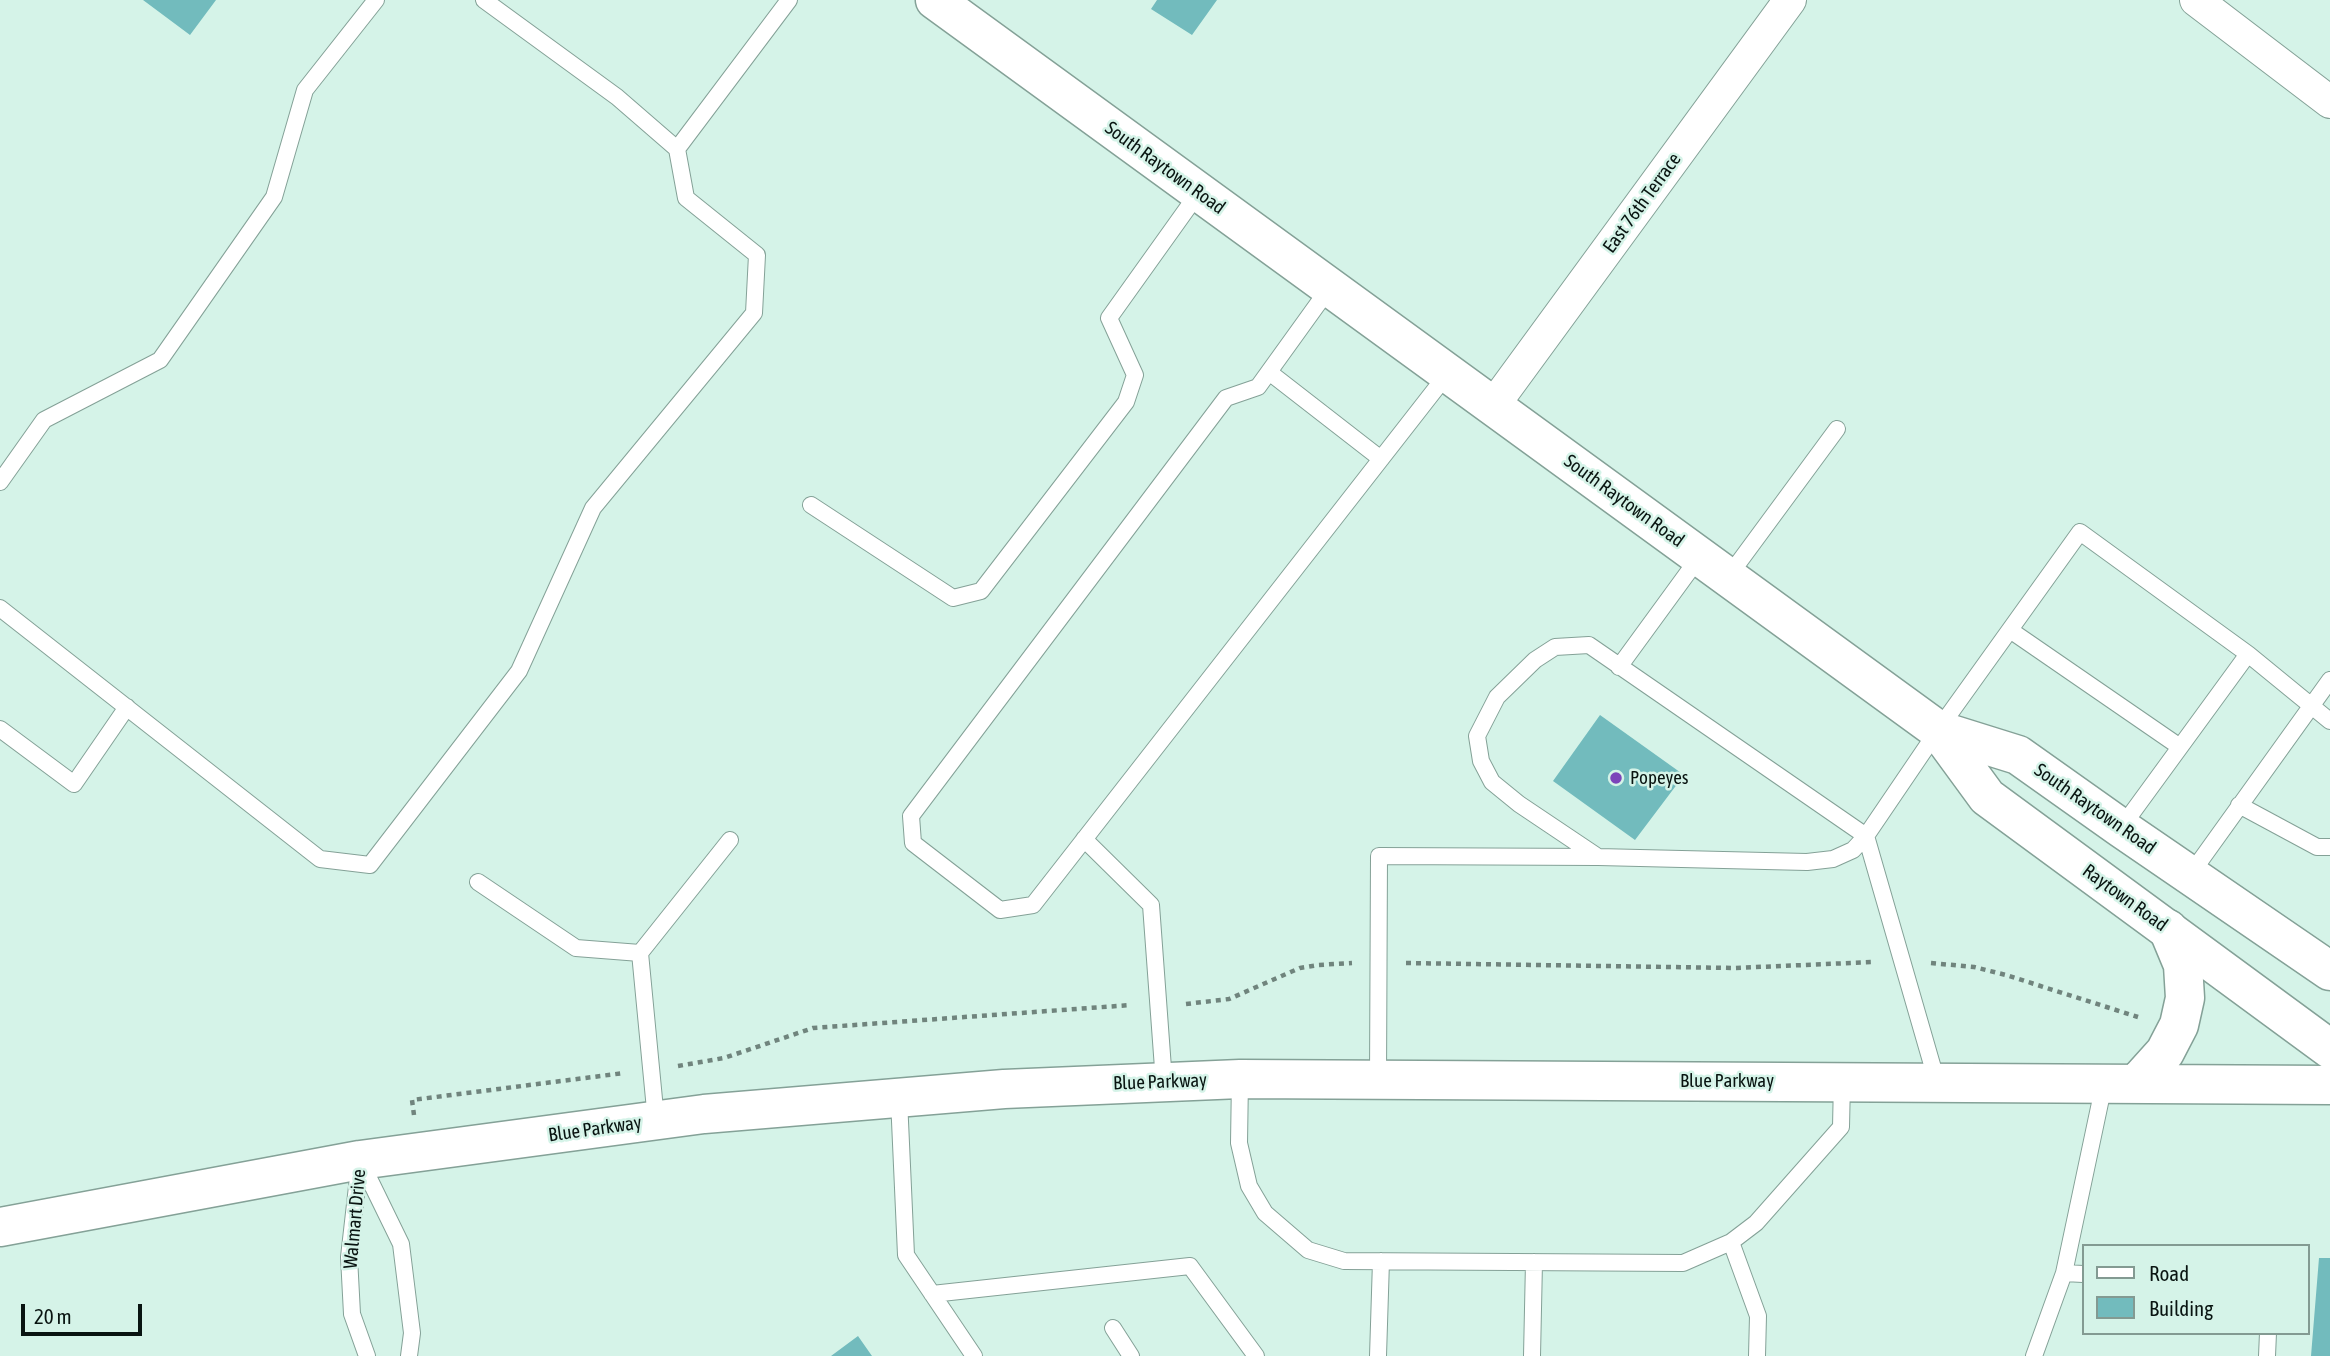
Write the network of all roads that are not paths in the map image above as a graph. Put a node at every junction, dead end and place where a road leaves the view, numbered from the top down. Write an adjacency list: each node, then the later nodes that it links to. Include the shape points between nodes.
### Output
1 (376, 0): 16 (lane, via 305,90 274,197 160,360 44,420)
2 (484, 0): 8 (lane, via 617,97)
3 (789, 0): 8 (lane)
4 (1790, 0): 13 (street, East 76th Terrace)
5 (2196, 0): 7 (street)
6 (957, 6): 9 (main road, South Raytown Road)
7 (2330, 102)
8 (677, 149): 25 (lane, via 686,198 757,255 754,313 593,508 520,671 370,865 320,859)
9 (1199, 192): 10 (main road, South Raytown Road); 17 (lane, via 1109,318 1135,375 1126,402 981,591 953,598)
10 (1330, 287): 11 (lane); 12 (main road, South Raytown Road)
11 (1269, 372): 15 (lane); 33 (lane, via 1258,387 1226,397 911,816 914,842 1000,910 1032,905)
12 (1448, 373): 13 (main road, South Raytown Road); 15 (lane)
13 (1493, 406): 18 (main road, South Raytown Road)
14 (1837, 429): 18 (lane)
15 (1381, 459): 33 (lane)
16 (0, 482)
17 (811, 505)
18 (1714, 567): 22 (lane); 28 (main road, South Raytown Road)
19 (0, 608): 25 (lane)
20 (2010, 630): 21 (lane, via 2080,532); 28 (lane); 29 (lane)
21 (2248, 653): 24 (lane); 29 (lane)
22 (1619, 667): 32 (lane); 36 (lane, via 1589,645 1555,647 1497,697 1477,736 1481,761 1492,782)
23 (2330, 680): 24 (lane)
24 (2310, 706): 26 (lane); 30 (lane)
25 (127, 707): 27 (lane, via 74,784)
26 (2330, 721)
27 (0, 729)
28 (1938, 730): 31 (main road, South Raytown Road, via 2018,755); 32 (lane); 39 (main road, Raytown Road, via 1987,797)
29 (2180, 747): 31 (lane)
30 (2239, 805): 35 (lane, via 2318,847); 37 (lane)
31 (2121, 828): 37 (main road, South Raytown Road)
32 (1866, 836): 36 (lane, via 1853,850 1833,859 1807,862); 47 (lane)
33 (1084, 838): 45 (lane, via 1151,905)
34 (730, 839): 40 (lane)
35 (2330, 847)
36 (1598, 857): 44 (lane, via 1380,856)
37 (2190, 876): 41 (main road, South Raytown Road)
38 (478, 882): 40 (lane, via 576,948)
39 (2168, 929): 42 (main road, Raytown Road); 48 (main road, via 2183,965 2185,998 2179,1025 2165,1052)
40 (640, 953): 51 (lane)
41 (2330, 971)
42 (2330, 1049)
43 (1240, 1079): 44 (main road, Blue Parkway); 45 (main road, Blue Parkway); 55 (lane, via 1239,1143 1249,1185 1265,1213 1307,1250 1344,1261)
44 (1378, 1079): 46 (main road, Blue Parkway)
45 (1164, 1082): 50 (main road, Blue Parkway)
46 (1842, 1082): 47 (main road, Blue Parkway); 54 (lane, via 1840,1127 1756,1223)
47 (1937, 1082): 48 (main road, Blue Parkway)
48 (2121, 1083): 49 (main road, Blue Parkway); 57 (lane)
49 (2330, 1085)
50 (899, 1099): 51 (main road, Blue Parkway); 59 (lane, via 906,1255)
51 (656, 1121): 52 (main road, Blue Parkway)
52 (360, 1160): 53 (main road, Blue Parkway); 62 (lane, Walmart Drive, via 349,1257 352,1314); 63 (lane, Walmart Drive, via 401,1244 412,1332)
53 (0, 1227)
54 (1731, 1242): 56 (lane, via 1683,1263); 69 (lane, via 1758,1316)
55 (1381, 1261): 56 (lane); 67 (lane)
56 (1534, 1262): 68 (lane)
57 (2064, 1273): 58 (lane); 70 (lane)
58 (2082, 1274)
59 (932, 1294): 64 (lane); 66 (lane, via 1190,1266)
60 (1113, 1328): 65 (lane)
61 (2267, 1335): 71 (lane)
62 (367, 1356)
63 (409, 1356)
64 (974, 1356)
65 (1131, 1356)
66 (1256, 1356)
67 (1378, 1356)
68 (1532, 1356)
69 (1757, 1356)
70 (2034, 1356)
71 (2267, 1356)

